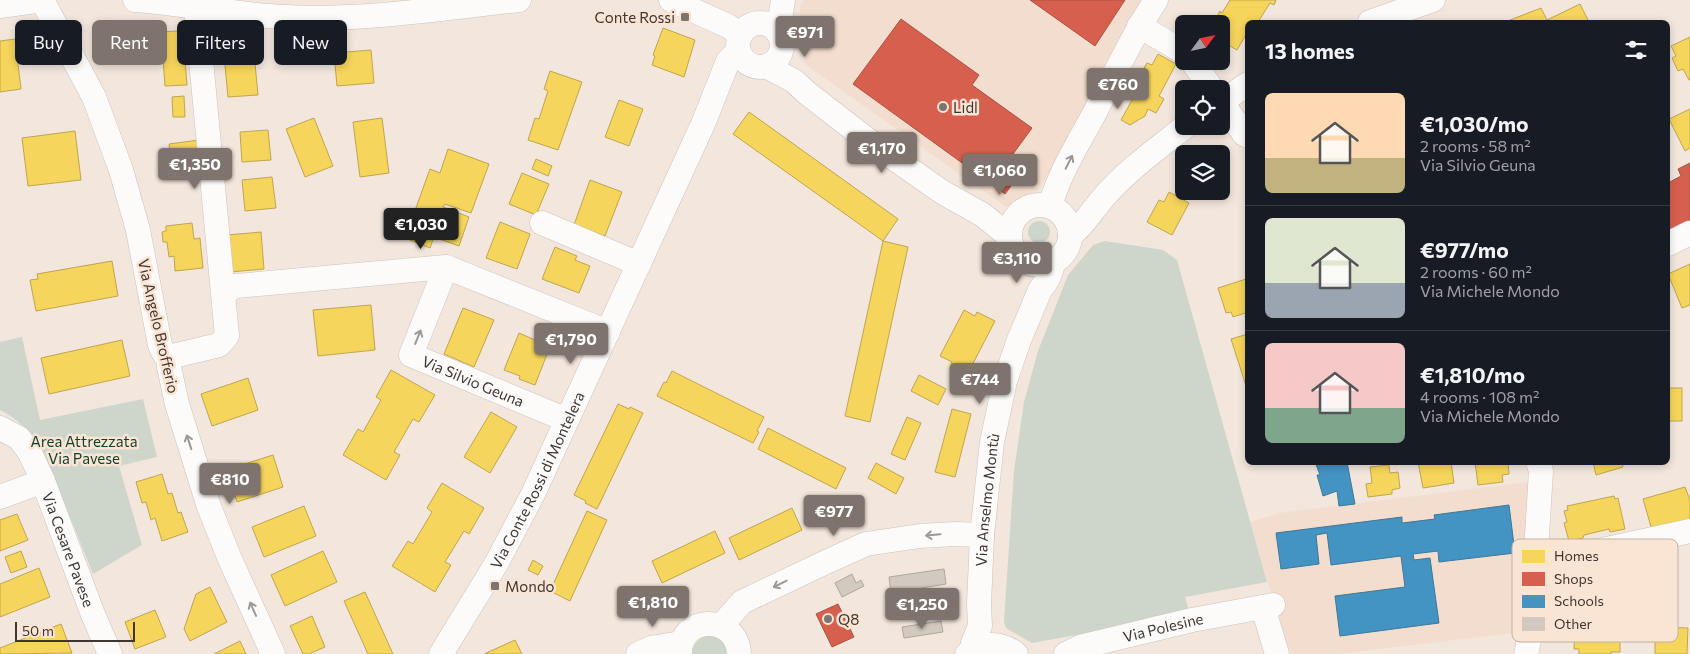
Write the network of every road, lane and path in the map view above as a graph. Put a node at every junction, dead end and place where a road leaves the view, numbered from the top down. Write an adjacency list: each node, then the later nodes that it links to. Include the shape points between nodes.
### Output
1 (42, 0): 8 (street); 29 (street, Via Angelo Brofferio, via 94,97 121,170 138,230 160,345)
2 (135, 0): 9 (street)
3 (519, 0): 9 (street, via 372,15 310,17 268,16)
4 (671, 0): 12 (street, via 728,26)
5 (782, 0): 12 (street, via 768,12)
6 (1156, 0): 11 (street)
7 (1433, 0): 10 (street)
8 (0, 6)
9 (196, 7): 27 (street)
10 (1376, 20)
11 (1139, 26): 13 (street); 19 (street, one-way to 11, via 1054,193)
12 (759, 47): 21 (street, via 788,68 794,81 807,93 865,138 942,192 983,215); 25 (street, Via Conte Rossi di Montelera, via 720,83)
13 (1175, 47)
14 (1245, 86): 15 (street)
15 (1230, 96)
16 (1230, 115): 17 (street)
17 (1245, 134)
18 (1175, 135): 19 (street, via 1139,163 1092,212)
19 (1062, 220): 21 (street, via 1036,205 1029,207); 24 (street, via 1066,248 1058,258)
20 (542, 223): 25 (street)
21 (1014, 227): 24 (street, via 1016,252 1022,258)
22 (1690, 233): 23 (street)
23 (1670, 243)
24 (1041, 262): 36 (street, Via Anselmo Montù, via 1040,290 1005,381 992,442)
25 (639, 264): 28 (street, Via Conte Rossi di Montelera)
26 (446, 267): 27 (street, via 236,286); 28 (street); 30 (street, Via Silvio Geuna, one-way to 26, via 411,355)
27 (224, 292): 29 (street, via 227,336 219,345)
28 (608, 332): 30 (street, Via Conte Rossi di Montelera)
29 (169, 357): 45 (street, Via Angelo Brofferio, one-way to 29, via 208,504 177,404)
30 (567, 420): 46 (street, Via Conte Rossi di Montelera, via 496,564)
31 (0, 428): 33 (street, Via Cesare Pavese, via 19,438)
32 (1539, 465): 37 (street)
33 (43, 481): 34 (street); 44 (street, Via Cesare Pavese)
34 (0, 497)
35 (1690, 531): 38 (street)
36 (982, 535): 39 (street, one-way to 39, via 929,536 866,544 742,602); 40 (street, Via Anselmo Montù)
37 (1536, 539)
38 (1653, 539)
39 (721, 626): 41 (street, via 702,624 693,628 686,634); 48 (street, via 734,636)
40 (980, 626): 42 (street, via 990,639); 43 (street, Via Anselmo Montù)
41 (681, 648): 47 (street, via 651,648)
42 (1007, 650): 43 (street, via 990,644)
43 (970, 652)
44 (110, 654)
45 (273, 654)
46 (441, 654)
47 (638, 654)
48 (739, 654)
49 (1066, 654): 50 (street, Via Polesine, via 1080,647 1164,627 1268,612)
50 (1277, 654)

